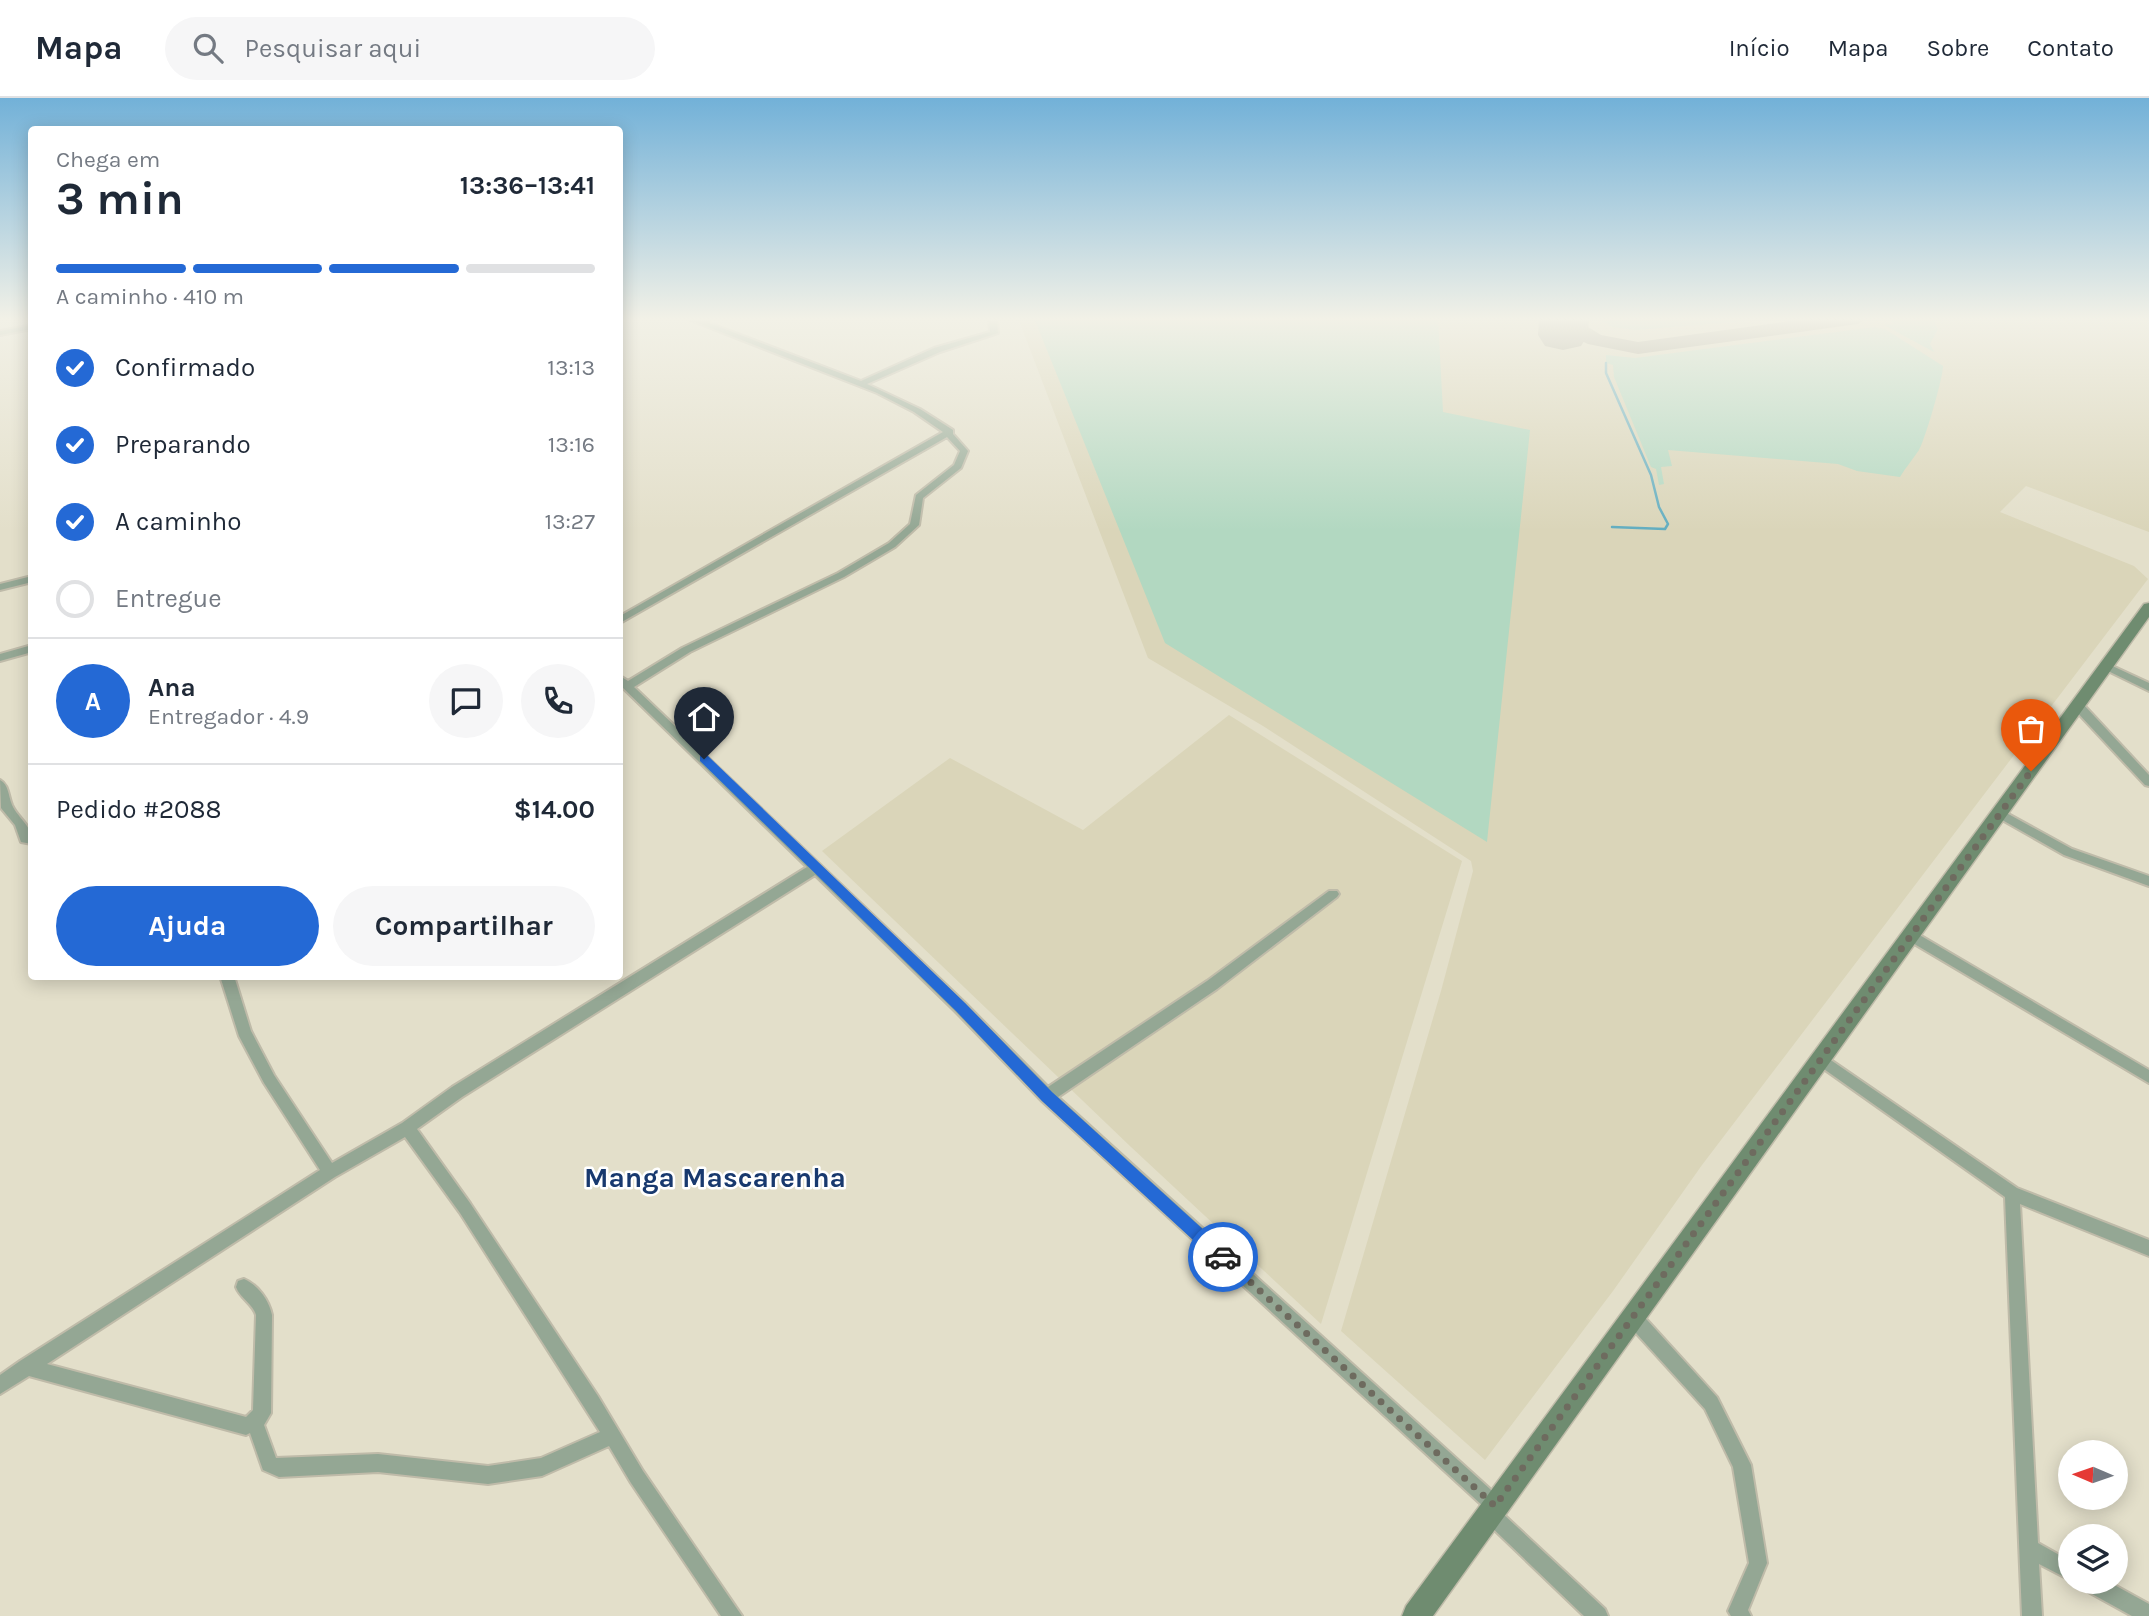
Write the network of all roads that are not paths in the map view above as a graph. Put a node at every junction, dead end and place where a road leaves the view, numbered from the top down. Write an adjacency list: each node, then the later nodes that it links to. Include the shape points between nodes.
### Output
1 (869, 389): 2 (street)
2 (950, 432): 6 (street); 10 (street, via 964,451 962,459 919,497 914,525 892,545)
3 (28, 580): 4 (street)
4 (0, 587)
5 (2149, 607): 9 (main road)
6 (623, 618)
7 (28, 650): 8 (street)
8 (0, 658)
9 (2106, 666): 11 (street); 12 (main road)
10 (624, 682): 17 (street)
11 (2149, 687)
12 (2079, 707): 13 (street); 15 (main road)
13 (2149, 782)
14 (0, 784): 16 (street, via 7,808)
15 (2001, 814): 18 (street, via 2068,852); 20 (main road)
16 (28, 839)
17 (816, 868): 24 (street); 25 (street, via 457,1092)
18 (2149, 881)
19 (1333, 894): 24 (street, via 1212,985)
20 (1911, 935): 22 (main road); 23 (street)
21 (228, 980): 26 (street, via 244,1032)
22 (1819, 1058): 27 (street); 30 (main road)
23 (2149, 1077)
24 (1047, 1096): 35 (street)
25 (407, 1128): 26 (street); 34 (street, via 465,1208 592,1402)
26 (330, 1172): 31 (street)
27 (2012, 1193): 28 (street); 36 (street)
28 (2149, 1248)
29 (244, 1287): 33 (street, via 262,1306 264,1315 262,1413)
30 (1632, 1316): 35 (main road); 43 (street, via 1711,1403 1742,1465 1758,1563 1738,1611)
31 (26, 1367): 32 (street); 33 (street, via 240,1426)
32 (0, 1385)
33 (255, 1423): 34 (street, via 269,1464 279,1468 378,1463 488,1475 542,1467)
34 (610, 1437): 40 (street)
35 (1492, 1510): 41 (main road); 42 (street)
36 (2028, 1548): 37 (street); 44 (street)
37 (2058, 1564)
38 (2111, 1594): 39 (street)
39 (2149, 1615)
40 (732, 1616)
41 (1416, 1616)
42 (1598, 1616)
43 (1741, 1616)
44 (2032, 1616)

